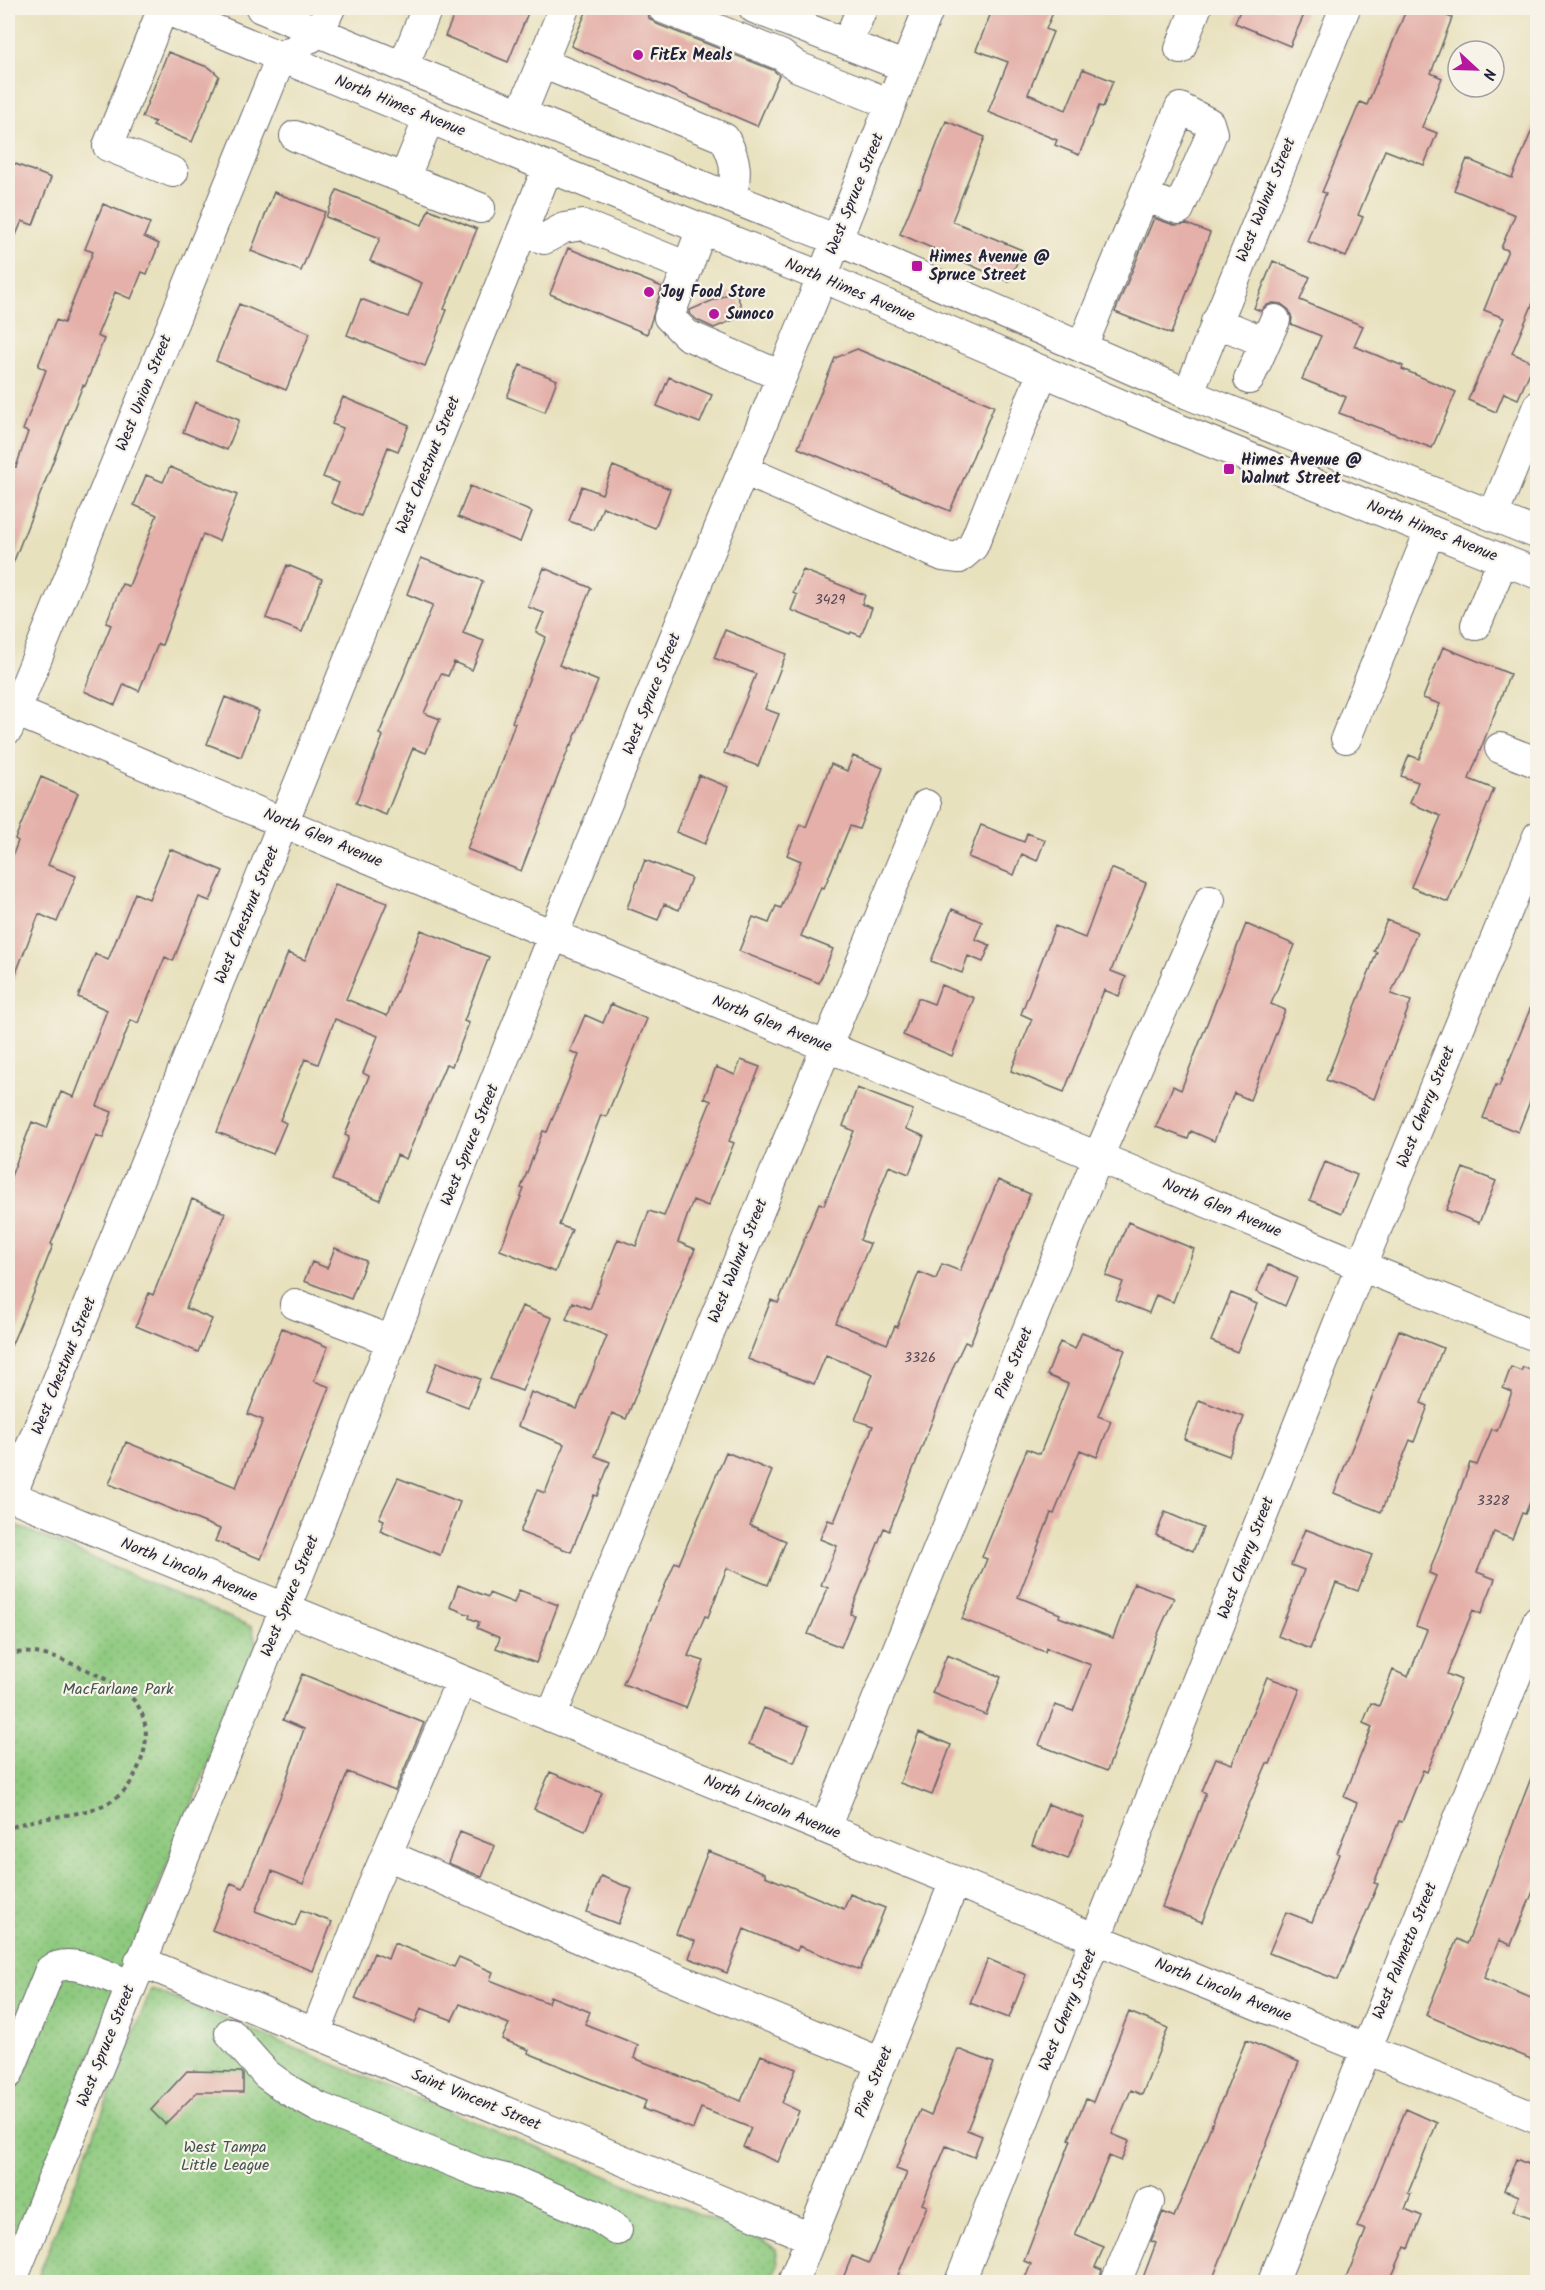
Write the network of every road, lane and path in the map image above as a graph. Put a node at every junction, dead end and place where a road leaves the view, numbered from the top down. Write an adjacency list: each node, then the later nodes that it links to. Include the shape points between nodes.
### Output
1 (162, 8): 15 (street, North Himes Avenue); 25 (street, via 108,146)
2 (207, 8): 12 (street, via 286,40 309,39)
3 (261, 8): 12 (street)
4 (428, 8): 17 (street)
5 (564, 8): 16 (street)
6 (663, 8): 20 (street)
7 (754, 8): 13 (street)
8 (862, 8): 13 (street)
9 (929, 8): 18 (street, West Spruce Street)
10 (1196, 8): 14 (street)
11 (1345, 8): 37 (street, West Walnut Street)
12 (324, 20): 17 (street)
13 (847, 44): 18 (street)
14 (1180, 49)
15 (281, 57): 19 (street, via 304,51 414,92 441,99); 22 (street, North Himes Avenue); 52 (street, West Union Street)
16 (542, 63): 21 (street); 29 (street, via 723,138 732,153 736,178)
17 (403, 67): 19 (street)
18 (906, 67): 20 (street, West Spruce Street)
19 (487, 100): 21 (street)
20 (891, 104): 34 (street, West Spruce Street)
21 (521, 114): 29 (street)
22 (429, 118): 24 (street, North Himes Avenue); 26 (street)
23 (295, 136): 26 (street)
24 (548, 167): 27 (street, North Himes Avenue); 32 (street, West Chestnut Street)
25 (173, 172)
26 (404, 178): 30 (street)
27 (622, 196): 31 (street, North Himes Avenue); 33 (street)
28 (1144, 196): 28 (street, via 1180,108 1209,123 1212,133 1179,209); 38 (street)
29 (731, 198): 34 (street)
30 (480, 208)
31 (702, 228): 35 (street); 36 (street, North Himes Avenue)
32 (522, 231): 33 (street, via 544,239 564,228 583,225); 57 (street, West Chestnut Street)
33 (605, 234): 35 (street)
34 (837, 240): 36 (street, West Spruce Street); 38 (street)
35 (688, 267): 40 (street, via 669,317 687,335)
36 (822, 277): 39 (street, North Himes Avenue); 40 (street, West Spruce Street)
37 (1216, 322): 41 (street, via 1270,331); 42 (street, West Walnut Street)
38 (1082, 347): 42 (street)
39 (1043, 371): 44 (street, via 973,546 959,558 943,556); 46 (street, North Himes Avenue)
40 (781, 376): 44 (street, West Spruce Street)
41 (1249, 380)
42 (1188, 394): 45 (street)
43 (1538, 406): 45 (street)
44 (743, 470): 60 (street, West Spruce Street)
45 (1493, 516): 47 (street)
46 (1430, 531): 48 (street, North Himes Avenue); 53 (street)
47 (1538, 534)
48 (1503, 560): 49 (street); 50 (street, North Himes Avenue); 51 (street)
49 (1538, 563)
50 (1538, 574)
51 (1476, 625)
52 (10, 716): 57 (street, North Glen Avenue)
53 (1346, 738)
54 (1500, 748): 55 (street)
55 (1538, 763)
56 (926, 805): 61 (street, West Walnut Street)
57 (285, 822): 60 (street, North Glen Avenue); 67 (street, West Chestnut Street)
58 (1538, 836): 63 (street, West Cherry Street)
59 (1210, 900): 62 (street, Pine Street)
60 (553, 935): 61 (street, North Glen Avenue); 66 (street, West Spruce Street)
61 (825, 1046): 62 (street, North Glen Avenue); 72 (street, West Walnut Street)
62 (1098, 1157): 63 (street, North Glen Avenue); 73 (street, Pine Street)
63 (1360, 1266): 65 (street, North Glen Avenue); 77 (street, West Cherry Street)
64 (296, 1304): 66 (street)
65 (1538, 1337)
66 (392, 1341): 68 (street, West Spruce Street)
67 (9, 1496): 68 (street, North Lincoln Avenue)
68 (285, 1610): 71 (street, North Lincoln Avenue); 78 (street, West Spruce Street)
69 (1538, 1621): 82 (street, West Palmetto Street)
70 (8, 1653): 74 (path, via 63,1659 90,1671 136,1702 146,1724 146,1746 125,1791 109,1802 75,1814)
71 (461, 1681): 72 (street, North Lincoln Avenue); 75 (street)
72 (551, 1717): 73 (street, North Lincoln Avenue)
73 (825, 1828): 76 (street, North Lincoln Avenue)
74 (8, 1829)
75 (387, 1855): 81 (street); 83 (street)
76 (955, 1881): 77 (street, North Lincoln Avenue); 83 (street, Pine Street)
77 (1097, 1939): 82 (street, North Lincoln Avenue); 92 (street, West Cherry Street)
78 (135, 1973): 79 (street, Saint Vincent Street); 85 (street, Saint Vincent Street, via 66,1964 50,1970); 90 (street, West Spruce Street)
79 (242, 2004): 80 (street); 81 (street, Saint Vincent Street)
80 (230, 2033): 84 (street); 88 (street, via 266,2074 318,2107 481,2173 514,2181 596,2216)
81 (315, 2034): 89 (street, Saint Vincent Street)
82 (1366, 2049): 86 (street, North Lincoln Avenue); 94 (street, West Palmetto Street)
83 (882, 2063): 89 (street, Pine Street)
84 (227, 2067)
85 (8, 2074)
86 (1538, 2119)
87 (1149, 2202): 93 (street)
88 (617, 2230)
89 (811, 2238): 91 (street, Pine Street)
90 (11, 2283)
91 (793, 2283)
92 (960, 2283)
93 (1116, 2283)
94 (1273, 2283)

